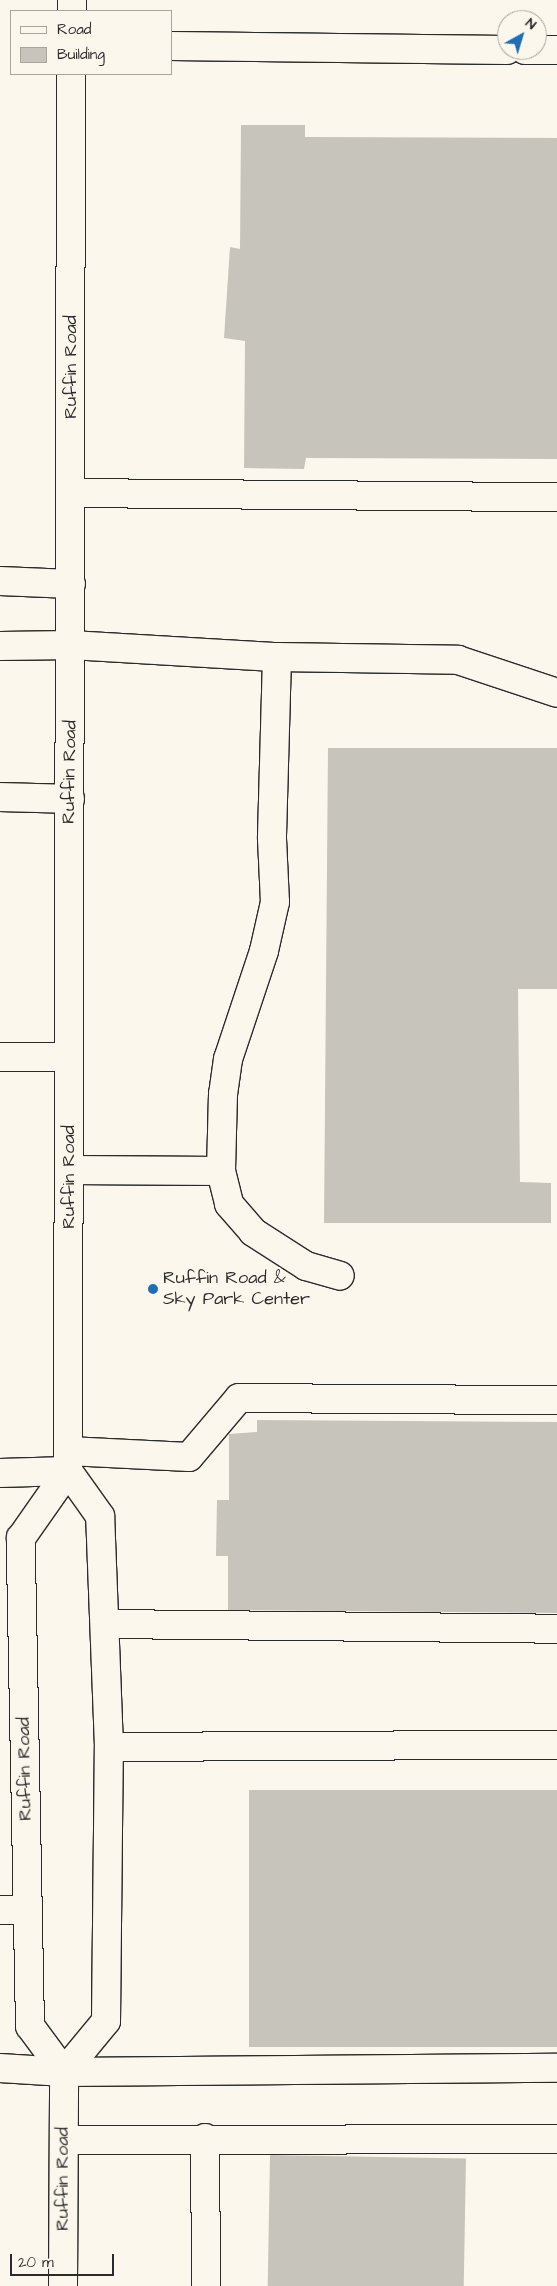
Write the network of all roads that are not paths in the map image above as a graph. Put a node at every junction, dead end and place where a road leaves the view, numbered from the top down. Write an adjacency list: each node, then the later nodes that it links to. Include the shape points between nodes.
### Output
1 (172, 46): 2 (main road)
2 (497, 50)
3 (71, 75): 4 (main road, Ruffin Road)
4 (70, 493): 5 (main road); 7 (main road, Ruffin Road)
5 (557, 498)
6 (0, 581): 7 (main road)
7 (71, 584): 8 (main road, Ruffin Road)
8 (72, 645): 9 (main road); 10 (main road); 13 (main road, Ruffin Road)
9 (0, 646)
10 (277, 658): 11 (main road, via 458,660); 17 (main road, via 272,839 276,902 264,951 228,1059 223,1094)
11 (557, 693)
12 (0, 797): 13 (main road)
13 (70, 799): 14 (main road, Ruffin Road)
14 (69, 1057): 15 (main road); 16 (main road, Ruffin Road)
15 (0, 1058)
16 (69, 1170): 17 (main road); 20 (main road, Ruffin Road)
17 (221, 1171): 18 (main road, via 229,1204 253,1232 306,1266)
18 (340, 1276)
19 (557, 1400): 20 (main road, via 239,1398 189,1457)
20 (68, 1461): 21 (main road); 22 (main road, via 100,1516); 27 (main road, Ruffin Road, via 21,1538)
21 (0, 1473)
22 (105, 1624): 23 (main road); 25 (main road)
23 (557, 1629)
24 (557, 1745): 25 (main road)
25 (109, 1747): 30 (main road, via 106,2021)
26 (0, 1910): 27 (main road)
27 (28, 1910): 30 (main road, Ruffin Road, via 30,2026)
28 (0, 2068): 30 (main road)
29 (557, 2068): 30 (main road)
30 (64, 2072): 33 (main road, Ruffin Road)
31 (205, 2138): 32 (main road); 33 (main road); 35 (main road)
32 (557, 2139)
33 (64, 2140): 34 (main road, Ruffin Road)
34 (63, 2286)
35 (206, 2286)

